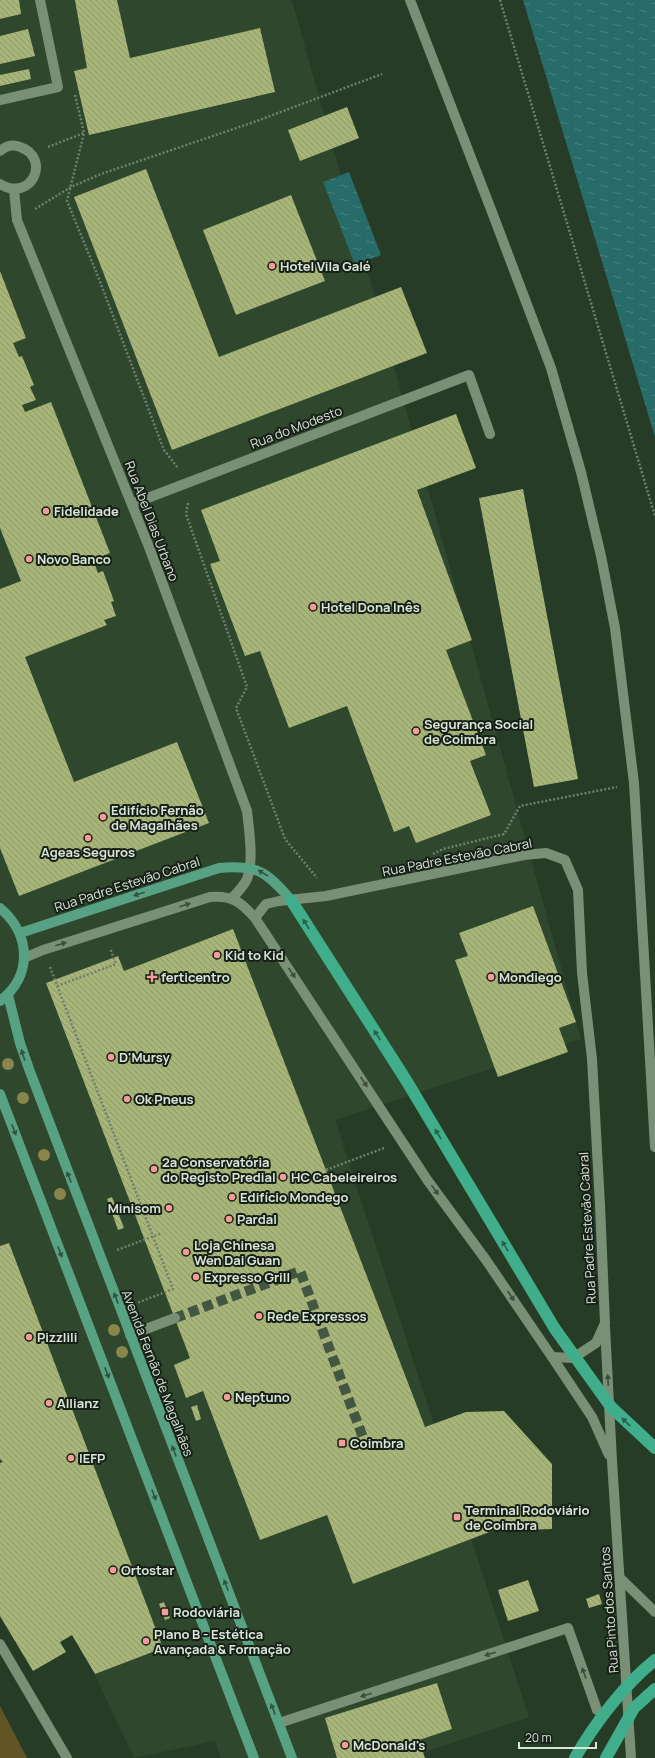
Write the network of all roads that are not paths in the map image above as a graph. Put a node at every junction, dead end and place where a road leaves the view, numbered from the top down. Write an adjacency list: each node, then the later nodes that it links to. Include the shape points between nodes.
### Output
1 (40, 0): 3 (street, via 58,87)
2 (410, 0): 18 (street, via 535,323 560,399 594,522 618,648 634,783)
3 (0, 100)
4 (0, 151): 6 (street, via 11,146 19,146 31,153 36,166 32,180)
5 (0, 184): 6 (street)
6 (14, 190): 8 (street, Rua Abel Dias Urbano, via 17,220)
7 (490, 434): 8 (street, Rua do Modesto, via 469,375)
8 (132, 504): 9 (street, Rua Abel Dias Urbano, via 247,811 251,839)
9 (249, 867): 10 (street, Rua Abel Dias Urbano, via 241,889); 11 (main road, Rua Padre Estevão Cabral, one-way to 9, via 277,883 261,871); 14 (main road, Rua Padre Estevão Cabral, one-way to 14, via 219,868)
10 (232, 898): 13 (street); 15 (street, one-way to 10, via 210,897)
11 (291, 900): 13 (street, via 266,904); 20 (street, Rua Padre Estevão Cabral, via 326,896 524,855 546,853 565,860 578,890 582,973 592,1059); 23 (highway, one-way to 11, via 611,1407 554,1329 406,1080)
12 (0, 908): 14 (main road, via 10,917)
13 (255, 918): 22 (street, one-way to 22, via 428,1180)
14 (20, 933): 15 (main road)
15 (24, 958): 16 (main road, via 22,972 16,984)
16 (4, 998): 21 (main road, Avenida Fernão de Magalhães, one-way to 16)
17 (0, 1094): 33 (main road, one-way to 33)
18 (655, 1147)
19 (175, 1318): 21 (street)
20 (604, 1323): 22 (street, Rua Padre Estevão Cabral, via 596,1343 573,1358); 24 (street, Rua Pinto dos Santos, one-way to 20)
21 (130, 1335): 31 (main road, Avenida Fernão de Magalhães, one-way to 21)
22 (552, 1358): 24 (street, via 592,1417)
23 (655, 1448)
24 (612, 1461): 25 (street, Rua Pinto dos Santos)
25 (620, 1578): 26 (street); 37 (street, Rua Pinto dos Santos)
26 (655, 1612)
27 (0, 1644): 32 (street)
28 (655, 1660): 35 (highway, via 639,1673 592,1730)
29 (655, 1690): 36 (highway, via 634,1708)
30 (597, 1710): 31 (street, one-way to 31, via 568,1628)
31 (279, 1723): 34 (main road, Avenida Fernão de Magalhães)
32 (67, 1758)
33 (254, 1758)
34 (292, 1758)
35 (575, 1758)
36 (606, 1758)
37 (631, 1758)

